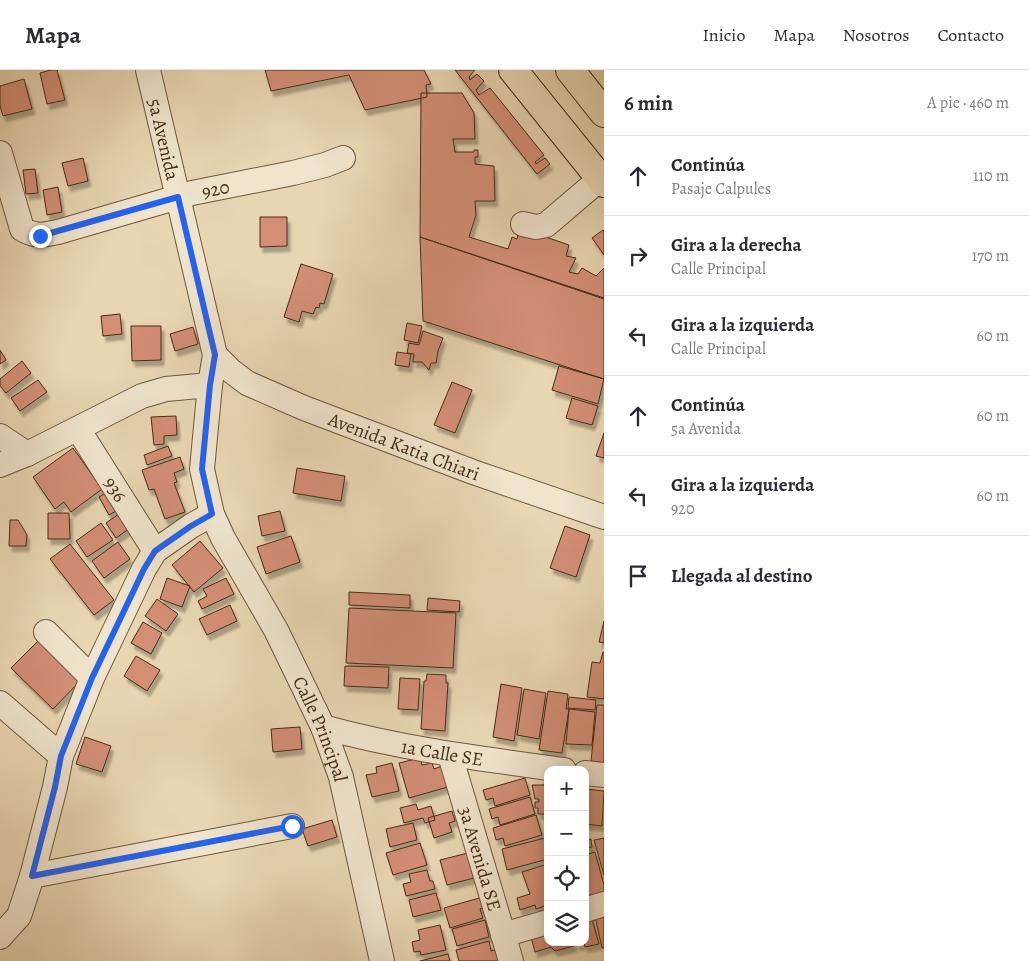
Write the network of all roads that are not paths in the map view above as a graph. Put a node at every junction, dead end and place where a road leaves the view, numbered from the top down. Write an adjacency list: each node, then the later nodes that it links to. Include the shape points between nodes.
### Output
1 (148, 70): 9 (street, 5a Avenida)
2 (513, 70): 8 (highway)
3 (533, 70): 8 (highway)
4 (570, 70): 5 (highway)
5 (604, 112)
6 (0, 154): 9 (street, 920, via 22,229 30,234 40,236 58,232)
7 (343, 158): 9 (street, 920, via 325,165)
8 (603, 174): 10 (street, via 546,225)
9 (178, 197): 11 (street, 5a Avenida)
10 (523, 224)
11 (215, 355): 12 (street, Calle Principal); 17 (street, Avenida Katia Chiari, via 247,383 304,408)
12 (210, 385): 13 (street, via 166,388 142,396); 16 (street, Calle Principal, via 202,469)
13 (78, 429): 14 (street); 18 (street, 936)
14 (16, 446): 15 (street)
15 (0, 465)
16 (212, 514): 18 (street); 22 (street, Calle Principal, via 222,538 276,630)
17 (604, 517)
18 (155, 551): 20 (street)
19 (46, 632): 20 (street)
20 (92, 678): 24 (street)
21 (0, 703): 24 (street)
22 (323, 727): 23 (street, 1a Calle SE); 35 (street, Calle Principal, via 341,777)
23 (450, 755): 25 (street, 1a Calle SE); 33 (street, 3a Avenida SE)
24 (61, 756): 29 (street)
25 (544, 767)
26 (589, 773): 27 (street)
27 (604, 776)
28 (292, 826): 29 (street)
29 (32, 876): 34 (street, via 19,916)
30 (604, 904): 31 (street)
31 (589, 909)
32 (544, 923): 33 (street)
33 (503, 935): 36 (street, 3a Avenida SE)
34 (0, 937)
35 (382, 961)
36 (511, 961)

